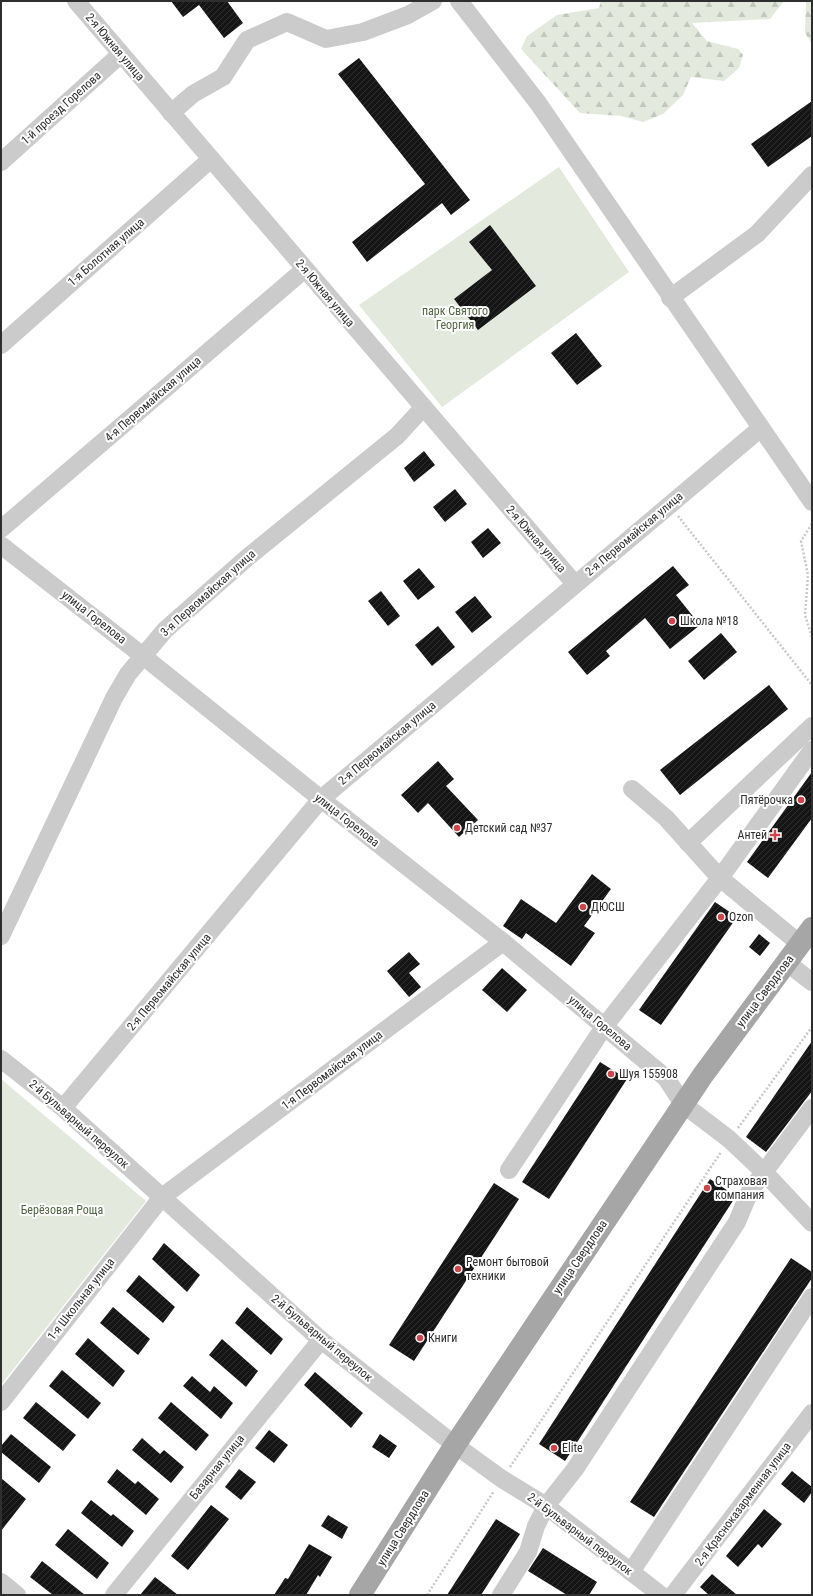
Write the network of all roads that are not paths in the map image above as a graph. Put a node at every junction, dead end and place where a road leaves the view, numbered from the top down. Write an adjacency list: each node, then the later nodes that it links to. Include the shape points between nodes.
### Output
1 (76, 1): 4 (street, 2-я Южная улица)
2 (432, 1): 5 (street, via 408,15 363,32 326,39 287,22 247,40 223,77 193,94)
3 (459, 1): 10 (street, via 538,103)
4 (121, 54): 5 (street, 2-я Южная улица); 7 (street, 1-й проезд Горелова)
5 (171, 113): 6 (street, 2-я Южная улица)
6 (211, 159): 9 (street, 2-я Южная улица); 11 (street, 1-я Болотная улица)
7 (1, 162)
8 (812, 174): 10 (street, via 757,234)
9 (305, 269): 12 (street, 2-я Южная улица); 15 (street, 4-я Первомайская улица)
10 (670, 298): 13 (street)
11 (1, 345)
12 (425, 410): 17 (street, 2-я Южная улица); 18 (street, 3-я Первомайская улица, via 420,411 397,436 248,557 165,630)
13 (761, 428): 14 (street); 17 (street, 2-я Первомайская улица)
14 (812, 502)
15 (1, 529)
16 (1, 545): 18 (street, улица Горелова)
17 (575, 584): 22 (street, 2-я Первомайская улица)
18 (143, 656): 22 (street, улица Горелова); 25 (street, 3-я Первомайская улица, via 128,674 114,698)
19 (812, 726): 23 (street)
20 (812, 750): 24 (street)
21 (632, 789): 23 (street, via 666,818)
22 (320, 799): 27 (street, улица Горелова); 33 (street, 2-я Первомайская улица)
23 (688, 843): 24 (street)
24 (720, 878): 26 (street); 30 (street)
25 (1, 936)
26 (806, 936): 28 (main road, улица Свердлова)
27 (503, 942): 30 (street, улица Горелова); 37 (street, 1-я Первомайская улица)
28 (786, 962): 29 (street); 32 (main road, улица Свердлова)
29 (812, 982)
30 (604, 1026): 32 (street, улица Горелова, via 666,1078); 35 (street)
31 (1, 1059): 33 (street, 2-й Бульварный переулок)
32 (683, 1104): 36 (street, улица Горелова, via 729,1140); 43 (main road, улица Свердлова)
33 (64, 1108): 37 (street, 2-й Бульварный переулок)
34 (812, 1108): 36 (street)
35 (509, 1170)
36 (765, 1173): 38 (street, улица Горелова); 44 (street, via 750,1191 737,1222 575,1469)
37 (162, 1197): 40 (street, 2-й Бульварный переулок); 41 (street, 1-я Школьная улица)
38 (812, 1223)
39 (812, 1297): 45 (street)
40 (321, 1340): 43 (street, 2-й Бульварный переулок); 48 (street, Базарная улица)
41 (1, 1402)
42 (812, 1412): 52 (street, 2-я Красноказарменная улица)
43 (455, 1445): 44 (street, 2-й Бульварный переулок, via 502,1479); 49 (main road, улица Свердлова)
44 (546, 1506): 45 (street, 2-й Бульварный переулок); 50 (street, via 536,1526 528,1552)
45 (631, 1572): 51 (street, 2-й Бульварный переулок)
46 (1, 1582): 47 (street)
47 (17, 1595)
48 (114, 1595)
49 (360, 1595)
50 (501, 1595)
51 (661, 1595)
52 (673, 1595)

